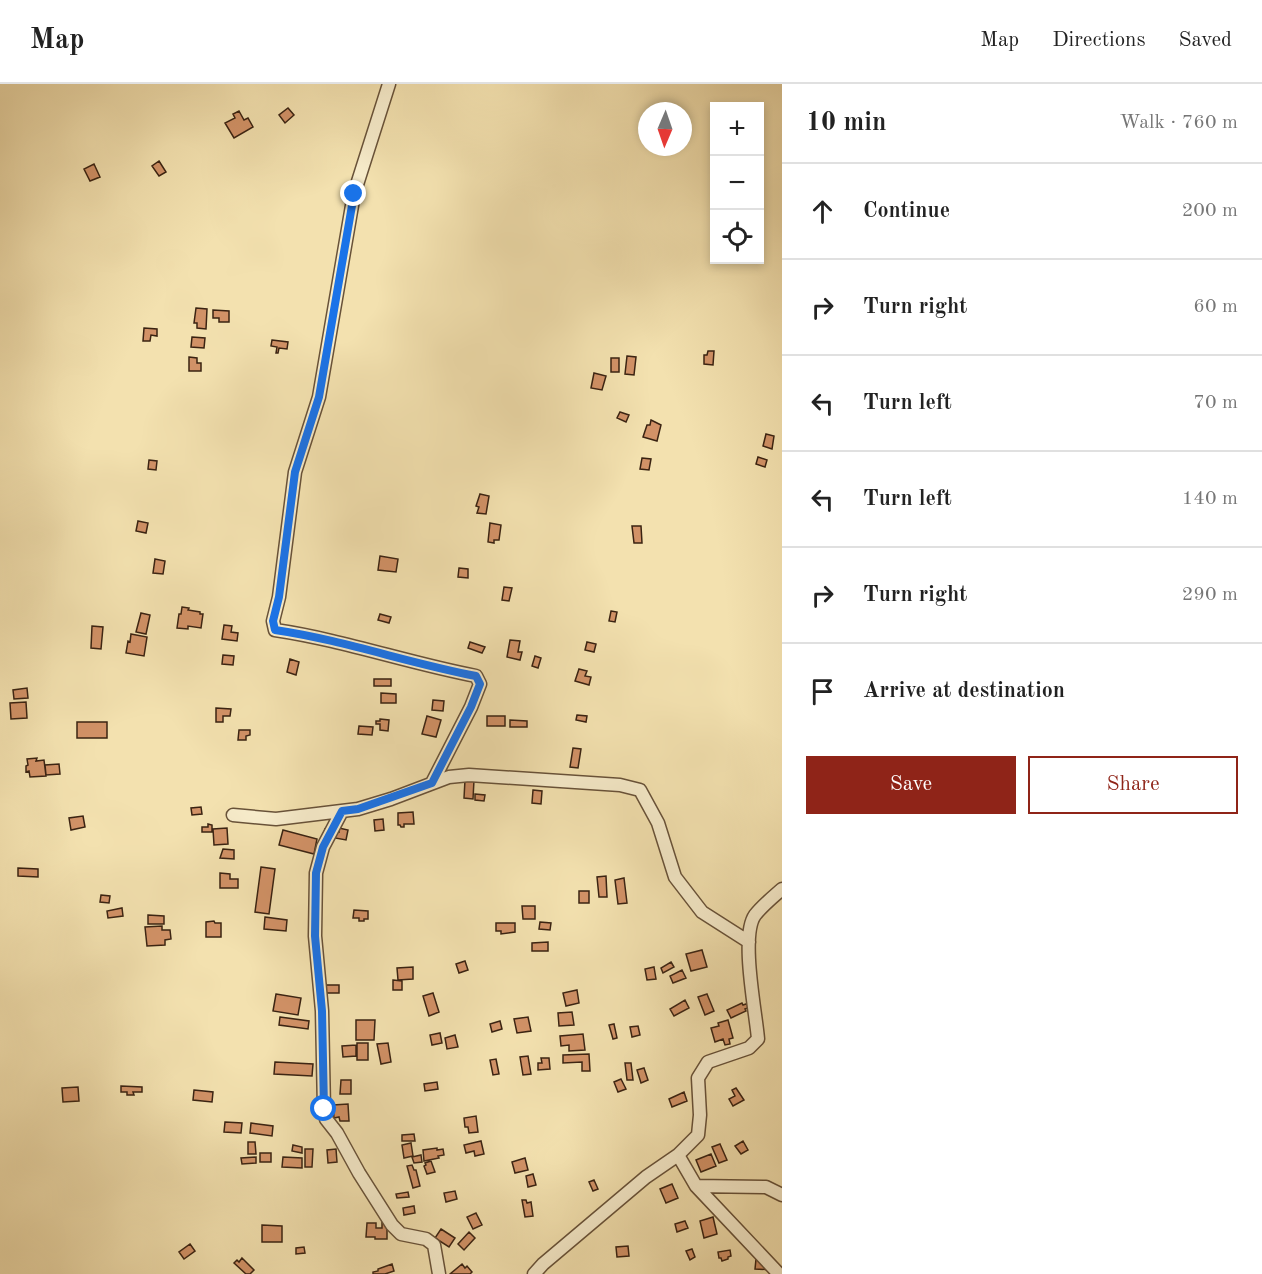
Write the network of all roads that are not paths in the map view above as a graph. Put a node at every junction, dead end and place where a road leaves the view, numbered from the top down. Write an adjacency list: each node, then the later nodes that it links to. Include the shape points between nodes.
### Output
1 (389, 84): 2 (street, via 354,194 319,397 295,472 273,621 275,630 476,676 480,684 471,707)
2 (432, 783): 3 (street); 6 (street, via 469,775 620,785 640,790 658,823 675,877 702,912)
3 (342, 811): 4 (street, via 276,819); 10 (street, via 323,847 316,873 315,936 326,1119 392,1225 401,1234 426,1239 434,1245)
4 (233, 815)
5 (782, 889): 6 (street, via 754,917)
6 (749, 942): 7 (street, via 758,1040 749,1048 708,1062 698,1078 698,1135)
7 (678, 1155): 8 (street); 11 (street)
8 (696, 1186): 9 (street, via 766,1187); 12 (street)
9 (782, 1195)
10 (439, 1274)
11 (534, 1274)
12 (779, 1274)

